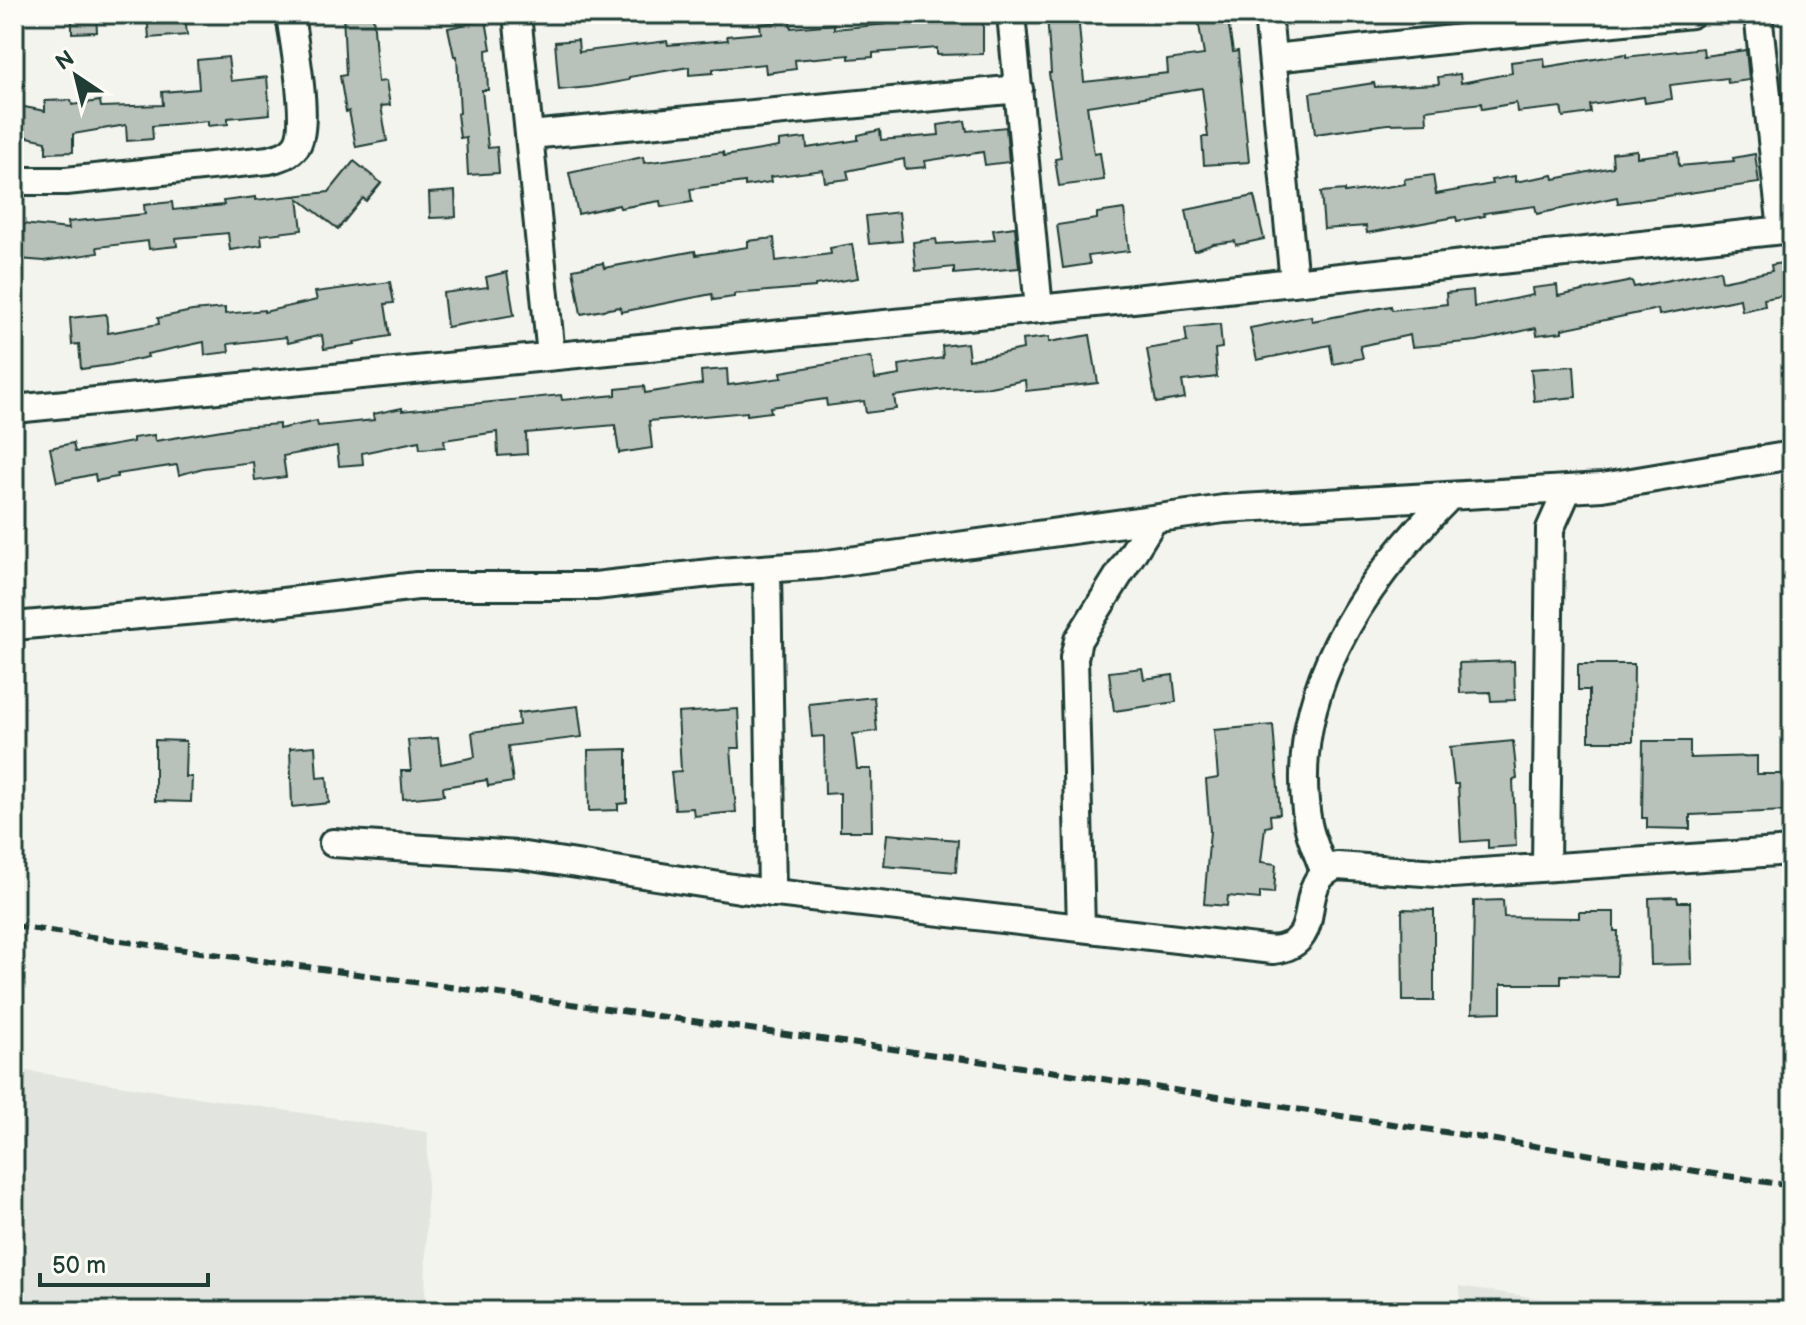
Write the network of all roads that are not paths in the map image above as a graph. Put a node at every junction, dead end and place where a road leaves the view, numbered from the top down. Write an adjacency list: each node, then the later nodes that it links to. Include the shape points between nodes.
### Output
1 (290, 14): 10 (street, via 302,131 298,144 285,156 66,181)
2 (517, 14): 9 (street)
3 (1011, 14): 8 (street)
4 (1268, 14): 7 (street)
5 (1691, 14): 7 (street)
6 (1758, 14): 11 (street)
7 (1273, 58): 12 (street)
8 (1019, 89): 9 (street); 13 (street)
9 (530, 135): 14 (street)
10 (14, 181)
11 (1787, 230): 12 (street)
12 (1294, 282): 13 (street)
13 (1039, 309): 14 (street)
14 (551, 356): 15 (street)
15 (14, 409)
16 (1792, 455): 17 (street)
17 (1567, 491): 18 (street); 24 (street, via 1550,529)
18 (1450, 496): 19 (street, via 1224,509); 25 (street, via 1377,580 1331,654 1321,681 1305,746 1306,812)
19 (1154, 519): 20 (street); 27 (street, via 1078,640 1074,658)
20 (767, 570): 21 (street, via 595,586 417,586); 26 (street)
21 (14, 626)
22 (333, 843): 26 (street, via 518,855)
23 (1792, 851): 24 (street)
24 (1546, 867): 25 (street, via 1452,874 1356,866)
25 (1324, 871): 27 (street, via 1316,880 1301,938 1290,948)
26 (772, 893): 27 (street)
27 (1081, 928)

